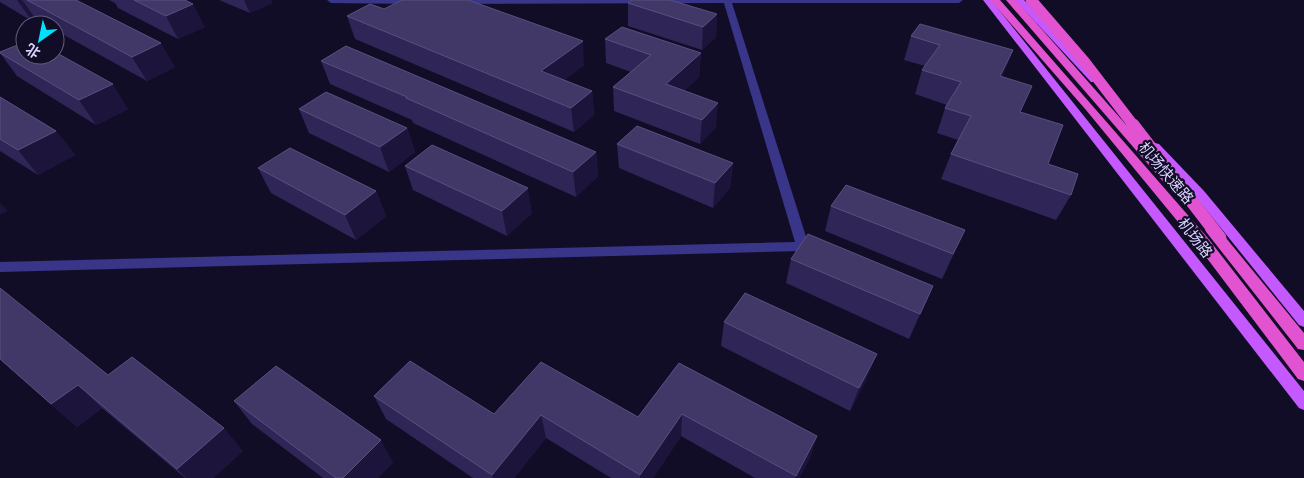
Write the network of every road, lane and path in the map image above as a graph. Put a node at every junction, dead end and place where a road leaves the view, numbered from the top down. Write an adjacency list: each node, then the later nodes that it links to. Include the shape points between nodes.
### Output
1 (331, 0): 9 (street)
2 (728, 0): 3 (street); 10 (street); 12 (street, via 803,246)
3 (958, 0)
4 (987, 0): 16 (main road, 机场路)
5 (995, 0): 15 (highway, 机场快速路, via 1202,241)
6 (1011, 0): 11 (highway, 机场快速路, bridge)
7 (1019, 0): 13 (main road, via 1200,194)
8 (1031, 0): 11 (highway, bridge, via 1084,61)
9 (429, 1)
10 (449, 1)
11 (1220, 238): 14 (highway, 机场快速路)
12 (0, 267)
13 (1304, 322)
14 (1304, 344)
15 (1304, 374)
16 (1304, 403)

